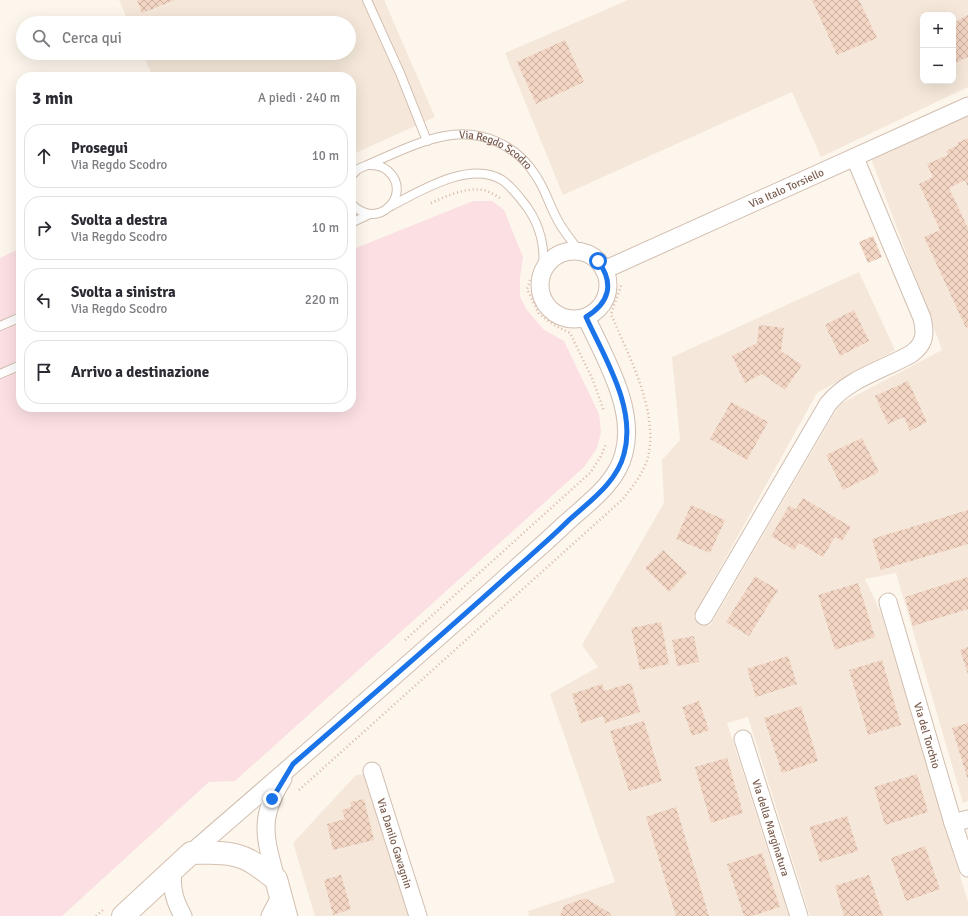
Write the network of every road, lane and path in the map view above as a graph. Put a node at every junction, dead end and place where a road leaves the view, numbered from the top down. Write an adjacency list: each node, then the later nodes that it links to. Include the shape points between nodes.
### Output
1 (367, 0): 3 (lane)
2 (968, 106): 4 (street, Via Italo Torsiello)
3 (428, 141): 5 (lane, Via Regdo Scodro); 12 (lane, Via Regdo Scodro, via 445,136 482,136 512,150 528,164 536,176 556,219)
4 (854, 158): 13 (street, Via Italo Torsiello); 23 (street, via 922,318 925,333 923,341 911,354 848,386 828,404)
5 (358, 169): 8 (lane, via 379,166 386,169 395,179 397,193)
6 (502, 199): 7 (path, via 483,190 472,190 451,194)
7 (430, 203)
8 (391, 206): 10 (lane, Via Regdo Scodro, via 378,214); 14 (lane, Via Regdo Scodro, via 453,178 480,174 495,177 514,191 538,227 544,256)
9 (356, 209): 10 (lane)
10 (370, 214): 11 (lane, Via Regdo Scodro)
11 (356, 221)
12 (580, 252): 13 (street, Via Regdo Scodro, via 598,261); 14 (street, via 571,251 553,258)
13 (604, 270): 15 (street, via 608,286 603,303)
14 (536, 276): 15 (street, Via Regdo Scodro, via 541,295 554,313 564,318); 20 (path, via 527,290 539,314 570,333 592,378)
15 (586, 317): 26 (street, via 616,384 626,418 626,448 615,475 552,536)
16 (16, 319): 17 (lane)
17 (0, 326)
18 (16, 367): 19 (lane)
19 (0, 374)
20 (606, 417)
21 (607, 439): 24 (path, via 601,456 591,472)
22 (888, 602): 28 (street, Via del Torchio)
23 (704, 616)
24 (400, 645)
25 (743, 739): 37 (street, Via della Marginatura)
26 (293, 764): 29 (street); 32 (street, via 272,799 266,819 266,833)
27 (372, 772): 36 (street, Via Danilo Gavagnin)
28 (960, 821): 30 (street, Via del Torchio)
29 (191, 853): 31 (street); 32 (street, via 238,856 251,862)
30 (968, 868)
31 (173, 869): 33 (street); 35 (street, via 173,896)
32 (278, 902)
33 (115, 911): 34 (path)
34 (96, 916)
35 (183, 916)
36 (418, 916)
37 (798, 916)

